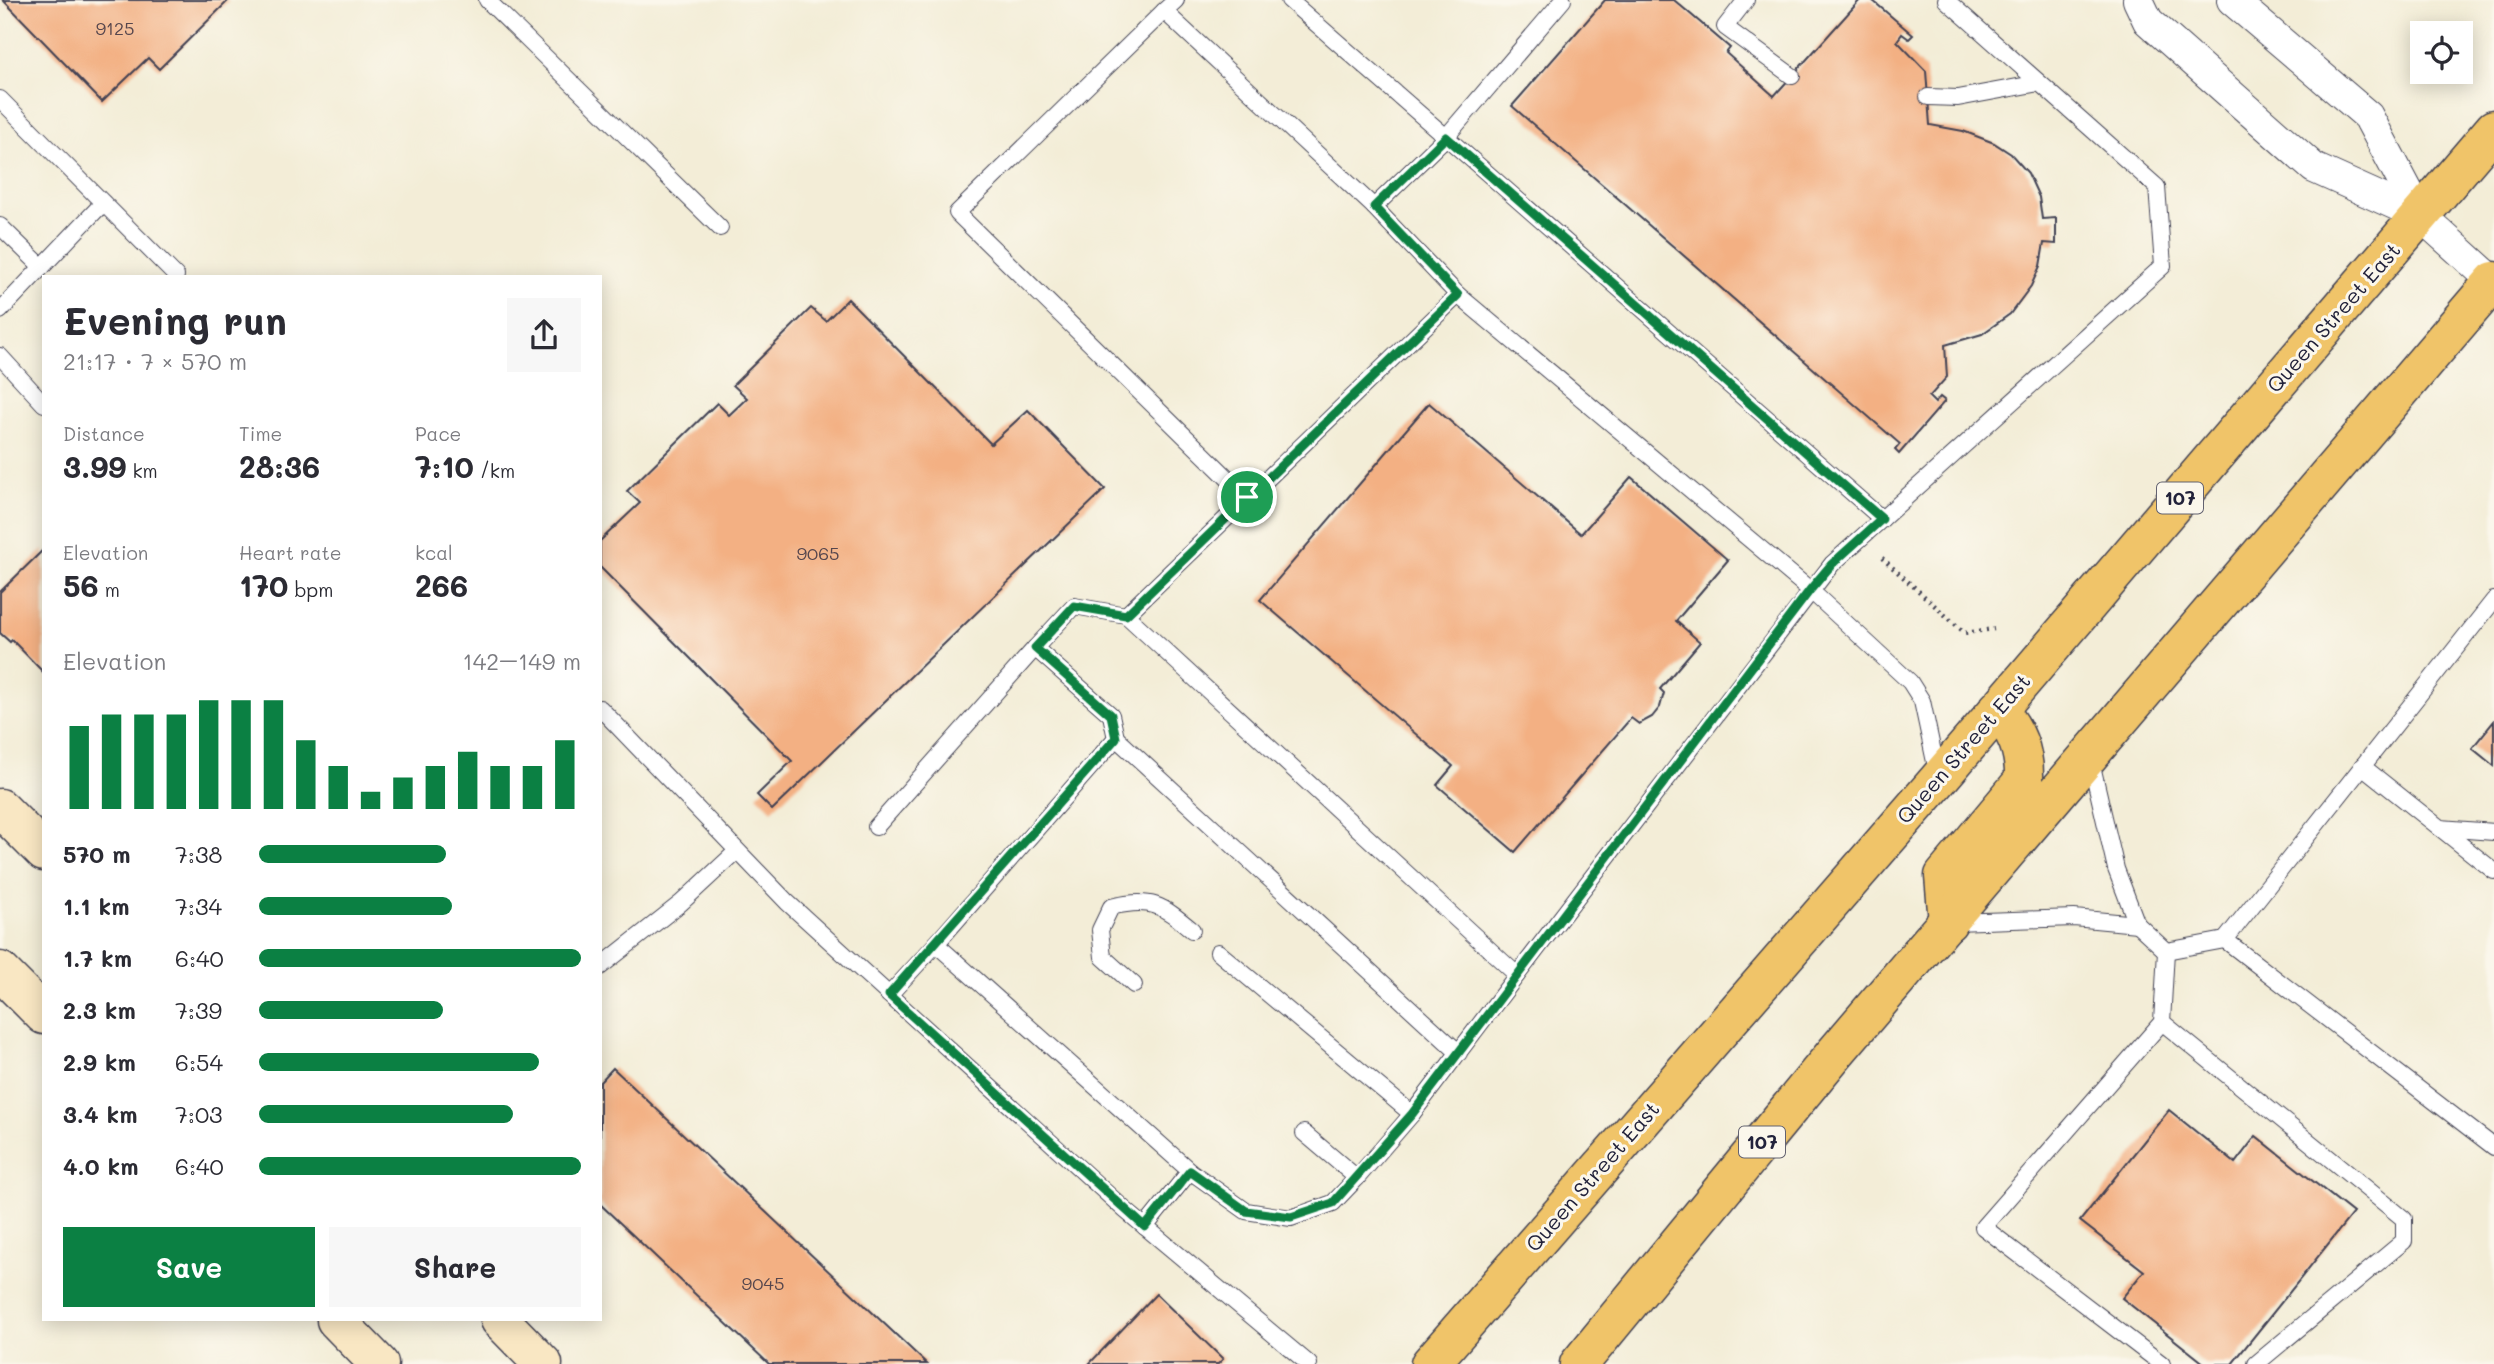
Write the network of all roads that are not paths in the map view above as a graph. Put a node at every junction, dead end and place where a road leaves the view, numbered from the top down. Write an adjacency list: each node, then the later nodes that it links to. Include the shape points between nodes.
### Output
1 (487, 0): 19 (lane)
2 (1289, 0): 14 (lane)
3 (1563, 0): 14 (lane)
4 (1746, 0): 9 (lane, via 1725,27)
5 (1946, 0): 10 (lane)
6 (2138, 0): 17 (street, via 2148,21 2314,168)
7 (2232, 0): 17 (street, via 2368,116)
8 (1170, 6): 16 (lane); 27 (lane, via 957,213)
9 (1792, 76)
10 (2039, 83): 11 (lane, via 1958,98); 28 (lane, via 2157,187 2163,266)
11 (1928, 97)
12 (0, 99): 15 (lane)
13 (2494, 129): 17 (main road, Queen Street East / 107)
14 (1446, 137): 16 (lane); 28 (lane)
15 (103, 203): 20 (lane); 21 (lane)
16 (1374, 207): 23 (lane)
17 (2421, 216): 22 (street); 33 (main road, Queen Street East / 107)
18 (0, 226): 20 (lane)
19 (720, 228)
20 (42, 267): 24 (lane)
21 (175, 275)
22 (2494, 281): 36 (main road, 107)
23 (1458, 295): 27 (lane); 29 (lane)
24 (0, 312)
25 (0, 356): 26 (lane)
26 (42, 402)
27 (1247, 497): 31 (lane)
28 (1882, 519): 29 (lane)
29 (1810, 590): 38 (lane, via 1910,682 1922,701); 55 (lane)
30 (2494, 600): 37 (lane)
31 (1126, 615): 32 (lane, via 1074,606); 55 (lane)
32 (1035, 648): 35 (lane, via 1111,715); 40 (lane)
33 (1998, 709): 38 (main road, Queen Street East / 107); 46 (main road, via 2021,745 2024,780 1944,876)
34 (602, 710): 44 (lane)
35 (1116, 738): 50 (lane); 60 (lane)
36 (2089, 755): 46 (main road, 107); 47 (lane, via 2116,869)
37 (2362, 766): 41 (lane); 49 (lane)
38 (1938, 780): 72 (main road, Queen Street East / 107)
39 (0, 808): 43 (main road)
40 (876, 827)
41 (2440, 828): 42 (lane); 45 (lane)
42 (2494, 832)
43 (42, 850)
44 (737, 850): 53 (lane, via 681,903); 57 (lane)
45 (2494, 871)
46 (1948, 922): 47 (lane, via 2074,918); 73 (main road, 107)
47 (2137, 924): 51 (lane)
48 (1192, 930): 56 (lane, via 1166,909 1136,901 1111,907 1100,930 1103,957)
49 (2225, 940): 51 (lane); 63 (lane)
50 (936, 944): 57 (lane); 64 (lane)
51 (2166, 951): 59 (lane)
52 (1218, 952): 61 (lane)
53 (602, 965)
54 (0, 971): 58 (main road)
55 (1517, 975): 60 (lane)
56 (1133, 985)
57 (889, 995): 66 (lane)
58 (42, 1013)
59 (2162, 1022): 74 (lane, via 1983,1227); 75 (lane, via 2404,1220 2404,1241)
60 (1459, 1053): 61 (lane)
61 (1412, 1114): 65 (lane)
62 (1304, 1133): 65 (lane)
63 (2494, 1147)
64 (1190, 1171): 65 (lane, via 1246,1211 1291,1217 1333,1203); 66 (lane)
65 (1357, 1178)
66 (1145, 1227): 71 (lane)
67 (337, 1321): 69 (main road)
68 (501, 1321): 70 (main road)
69 (379, 1364)
70 (543, 1364)
71 (1309, 1364)
72 (1430, 1364)
73 (1579, 1364)
74 (2161, 1364)
75 (2256, 1364)

